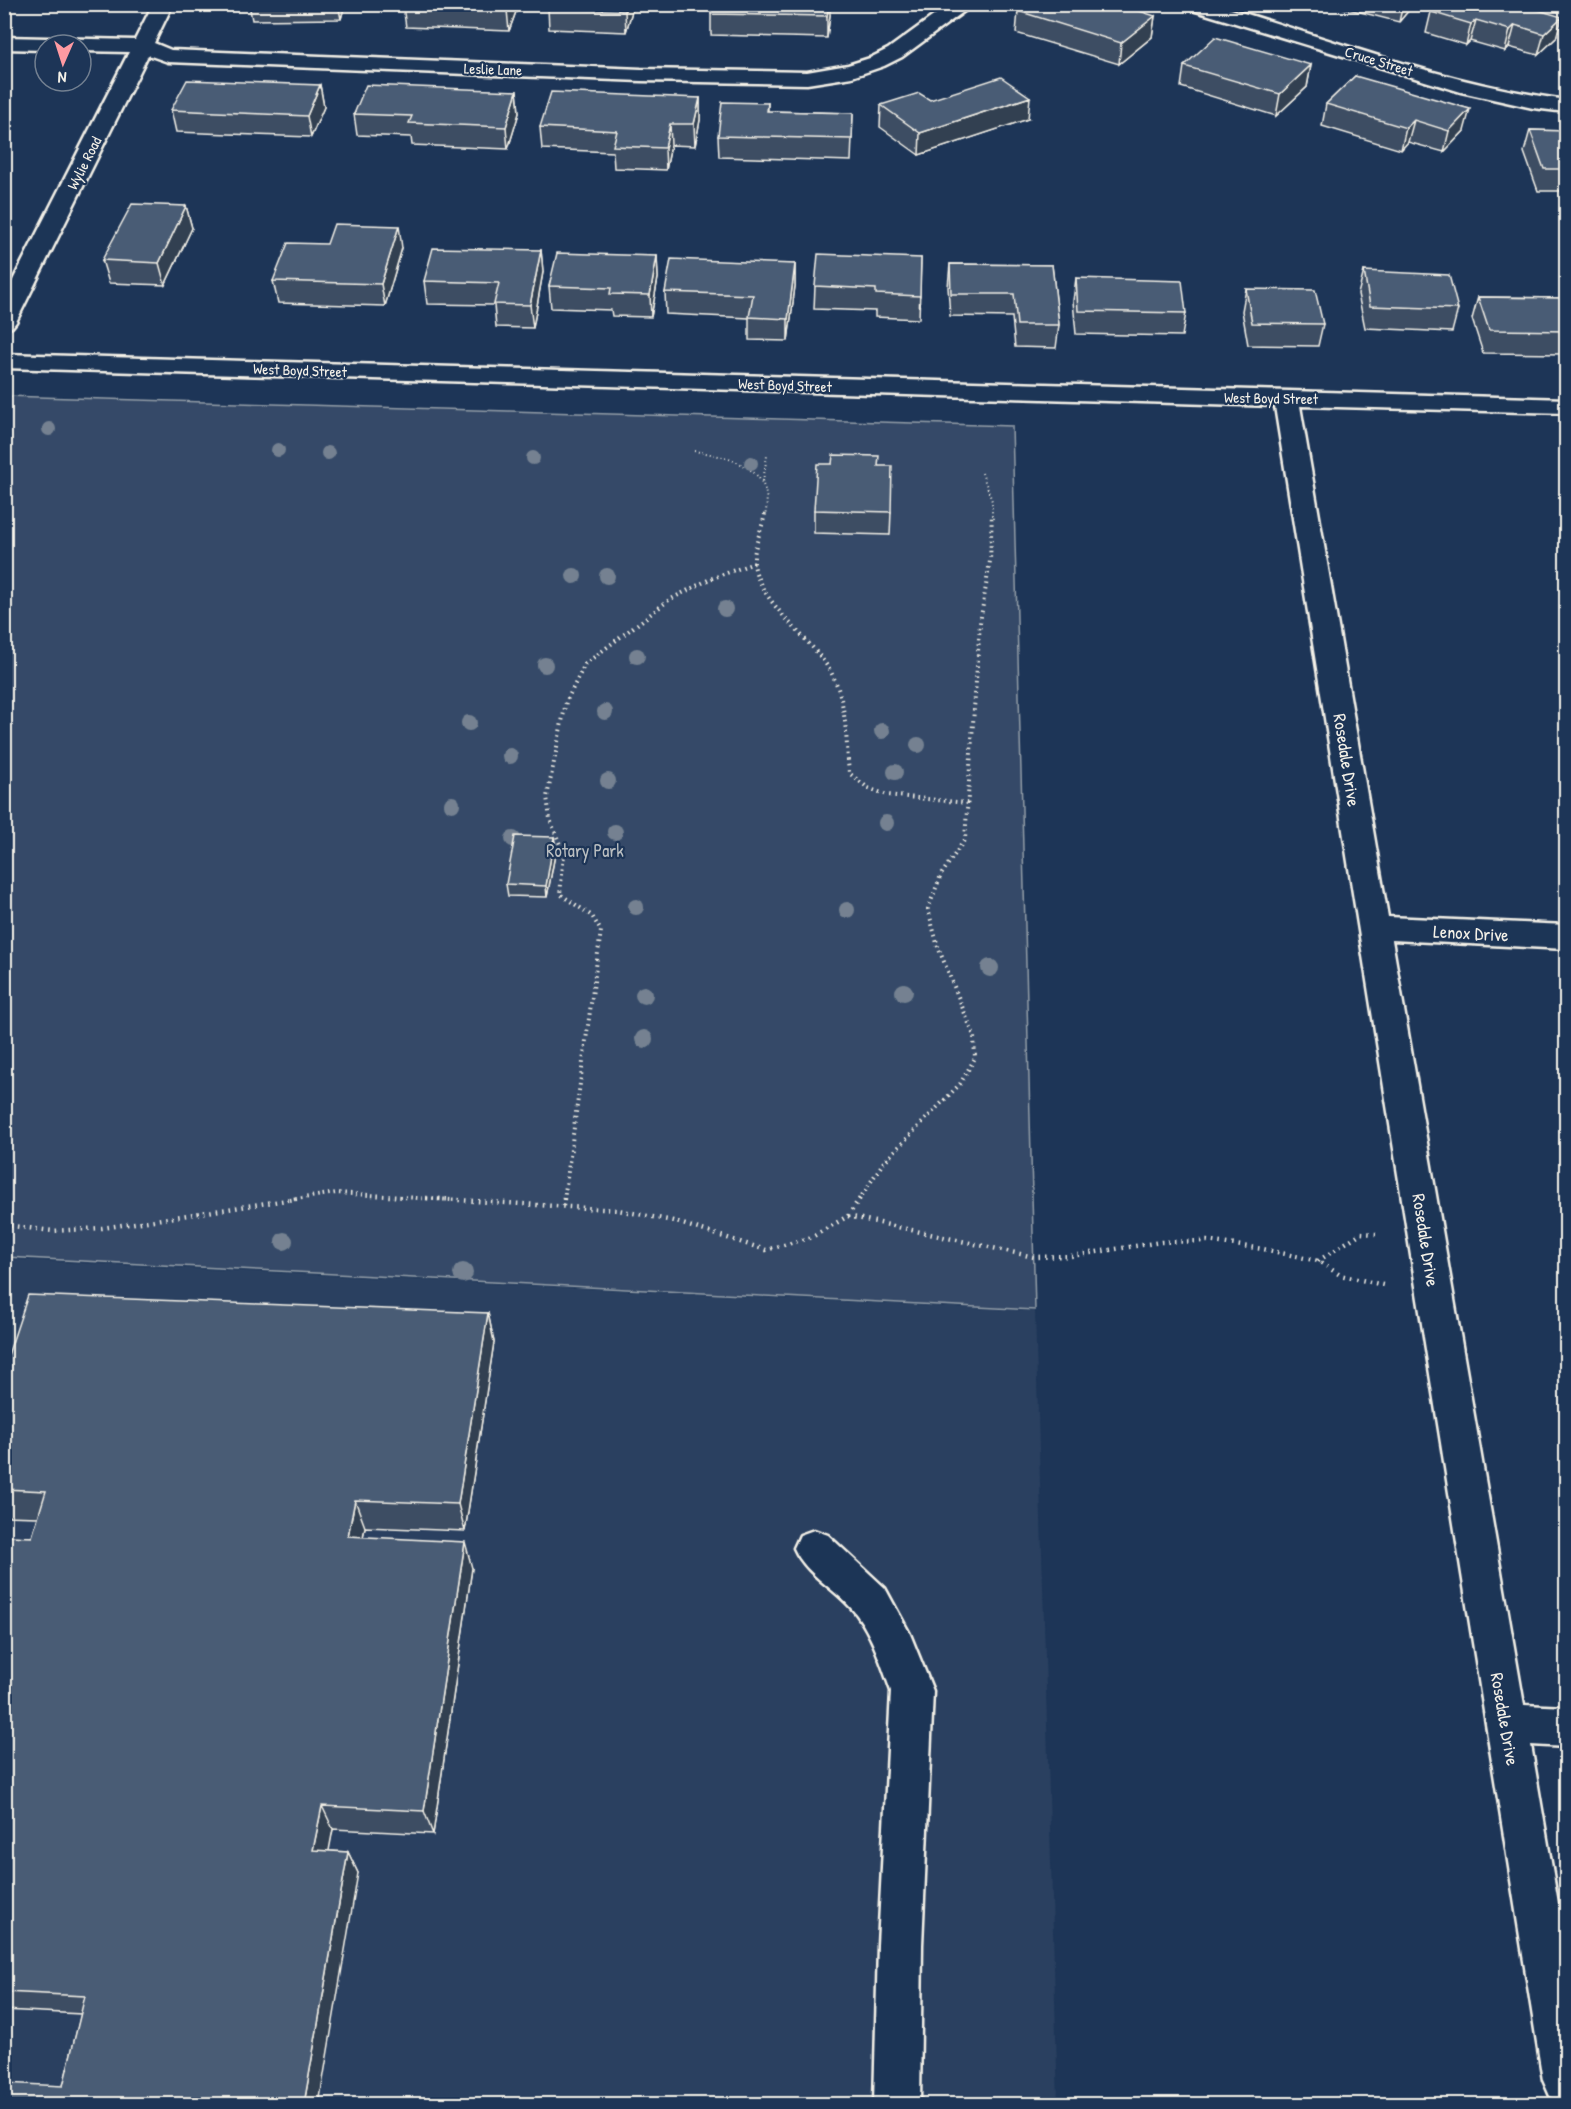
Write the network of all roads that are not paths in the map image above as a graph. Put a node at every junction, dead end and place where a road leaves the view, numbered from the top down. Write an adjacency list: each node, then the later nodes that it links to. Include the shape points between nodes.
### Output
1 (163, 4): 5 (street, Wylie Road)
2 (964, 4): 5 (street, Leslie Lane, via 877,62 852,71 807,78 168,56)
3 (1193, 4): 6 (street, Cruce Street, via 1468,88)
4 (4, 43): 5 (street, Leslie Lane)
5 (142, 46): 7 (street, Wylie Road)
6 (1566, 106)
7 (4, 322)
8 (4, 361): 9 (street, West Boyd Street)
9 (1287, 399): 10 (street, West Boyd Street); 11 (street, Rosedale Drive)
10 (1566, 406)
11 (1375, 928): 12 (street, Lenox Drive); 14 (street, Rosedale Drive)
12 (1566, 937)
13 (814, 1548): 17 (street, via 871,1601 896,1648 912,1691)
14 (1506, 1725): 15 (street); 16 (street, Rosedale Drive)
15 (1566, 1727)
16 (1566, 2080)
17 (897, 2104)

